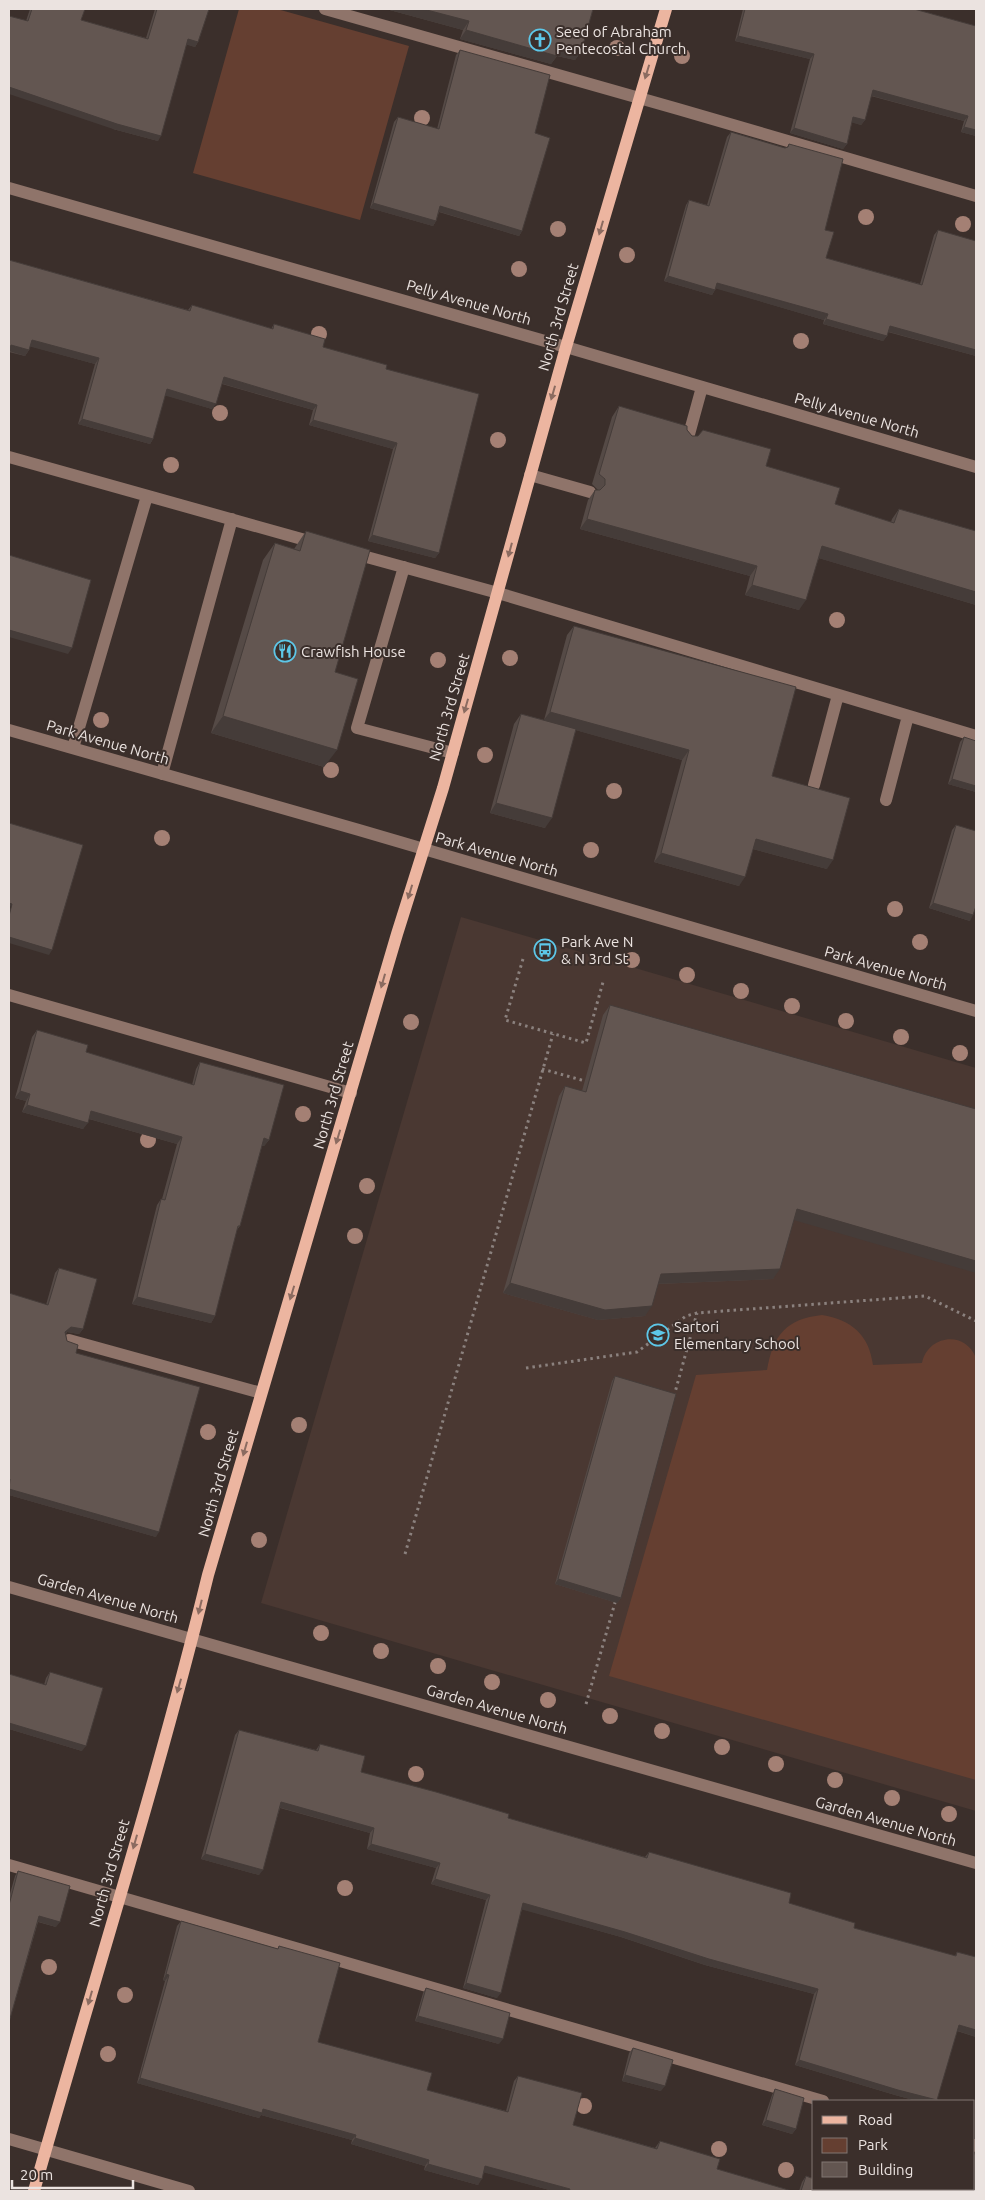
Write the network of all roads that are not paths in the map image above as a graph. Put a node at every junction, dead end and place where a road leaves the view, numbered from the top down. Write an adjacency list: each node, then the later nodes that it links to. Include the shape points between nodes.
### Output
1 (325, 9): 3 (street)
2 (666, 9): 3 (main road, North 3rd Street, one-way to 3)
3 (638, 98): 5 (street); 6 (main road, North 3rd Street, one-way to 6)
4 (9, 188): 6 (street, Pelly Avenue North)
5 (976, 196)
6 (566, 346): 7 (street, Pelly Avenue North); 11 (main road, North 3rd Street, one-way to 11)
7 (702, 387): 8 (street); 10 (street, Pelly Avenue North)
8 (688, 438)
9 (9, 457): 13 (street)
10 (976, 467)
11 (530, 475): 12 (street); 16 (main road, North 3rd Street, one-way to 16)
12 (590, 492)
13 (147, 496): 14 (street); 21 (street)
14 (232, 520): 15 (street); 23 (street)
15 (404, 568): 16 (street); 22 (street, via 357,728)
16 (498, 593): 17 (street); 22 (main road, North 3rd Street, one-way to 22)
17 (838, 695): 18 (street); 24 (street)
18 (908, 716): 20 (street); 25 (street)
19 (9, 730): 21 (street, Park Avenue North)
20 (976, 736)
21 (73, 748): 23 (street, Park Avenue North)
22 (453, 753): 26 (main road, North 3rd Street)
23 (162, 774): 26 (street, Park Avenue North)
24 (814, 785)
25 (886, 800)
26 (423, 849): 28 (street, Park Avenue North); 29 (main road, North 3rd Street, one-way to 29)
27 (9, 994): 29 (street)
28 (976, 1011)
29 (351, 1093): 31 (main road, North 3rd Street, one-way to 31)
30 (69, 1340): 31 (street)
31 (261, 1393): 33 (main road, North 3rd Street, one-way to 33)
32 (9, 1587): 33 (street, Garden Avenue North)
33 (192, 1639): 34 (street, Garden Avenue North); 36 (main road, North 3rd Street, one-way to 36)
34 (976, 1863)
35 (9, 1865): 36 (street)
36 (120, 1897): 37 (street); 39 (main road, North 3rd Street, one-way to 39)
37 (820, 2100)
38 (9, 2139): 39 (street)
39 (46, 2150): 40 (main road, North 3rd Street); 41 (street)
40 (34, 2191)
41 (188, 2191)

